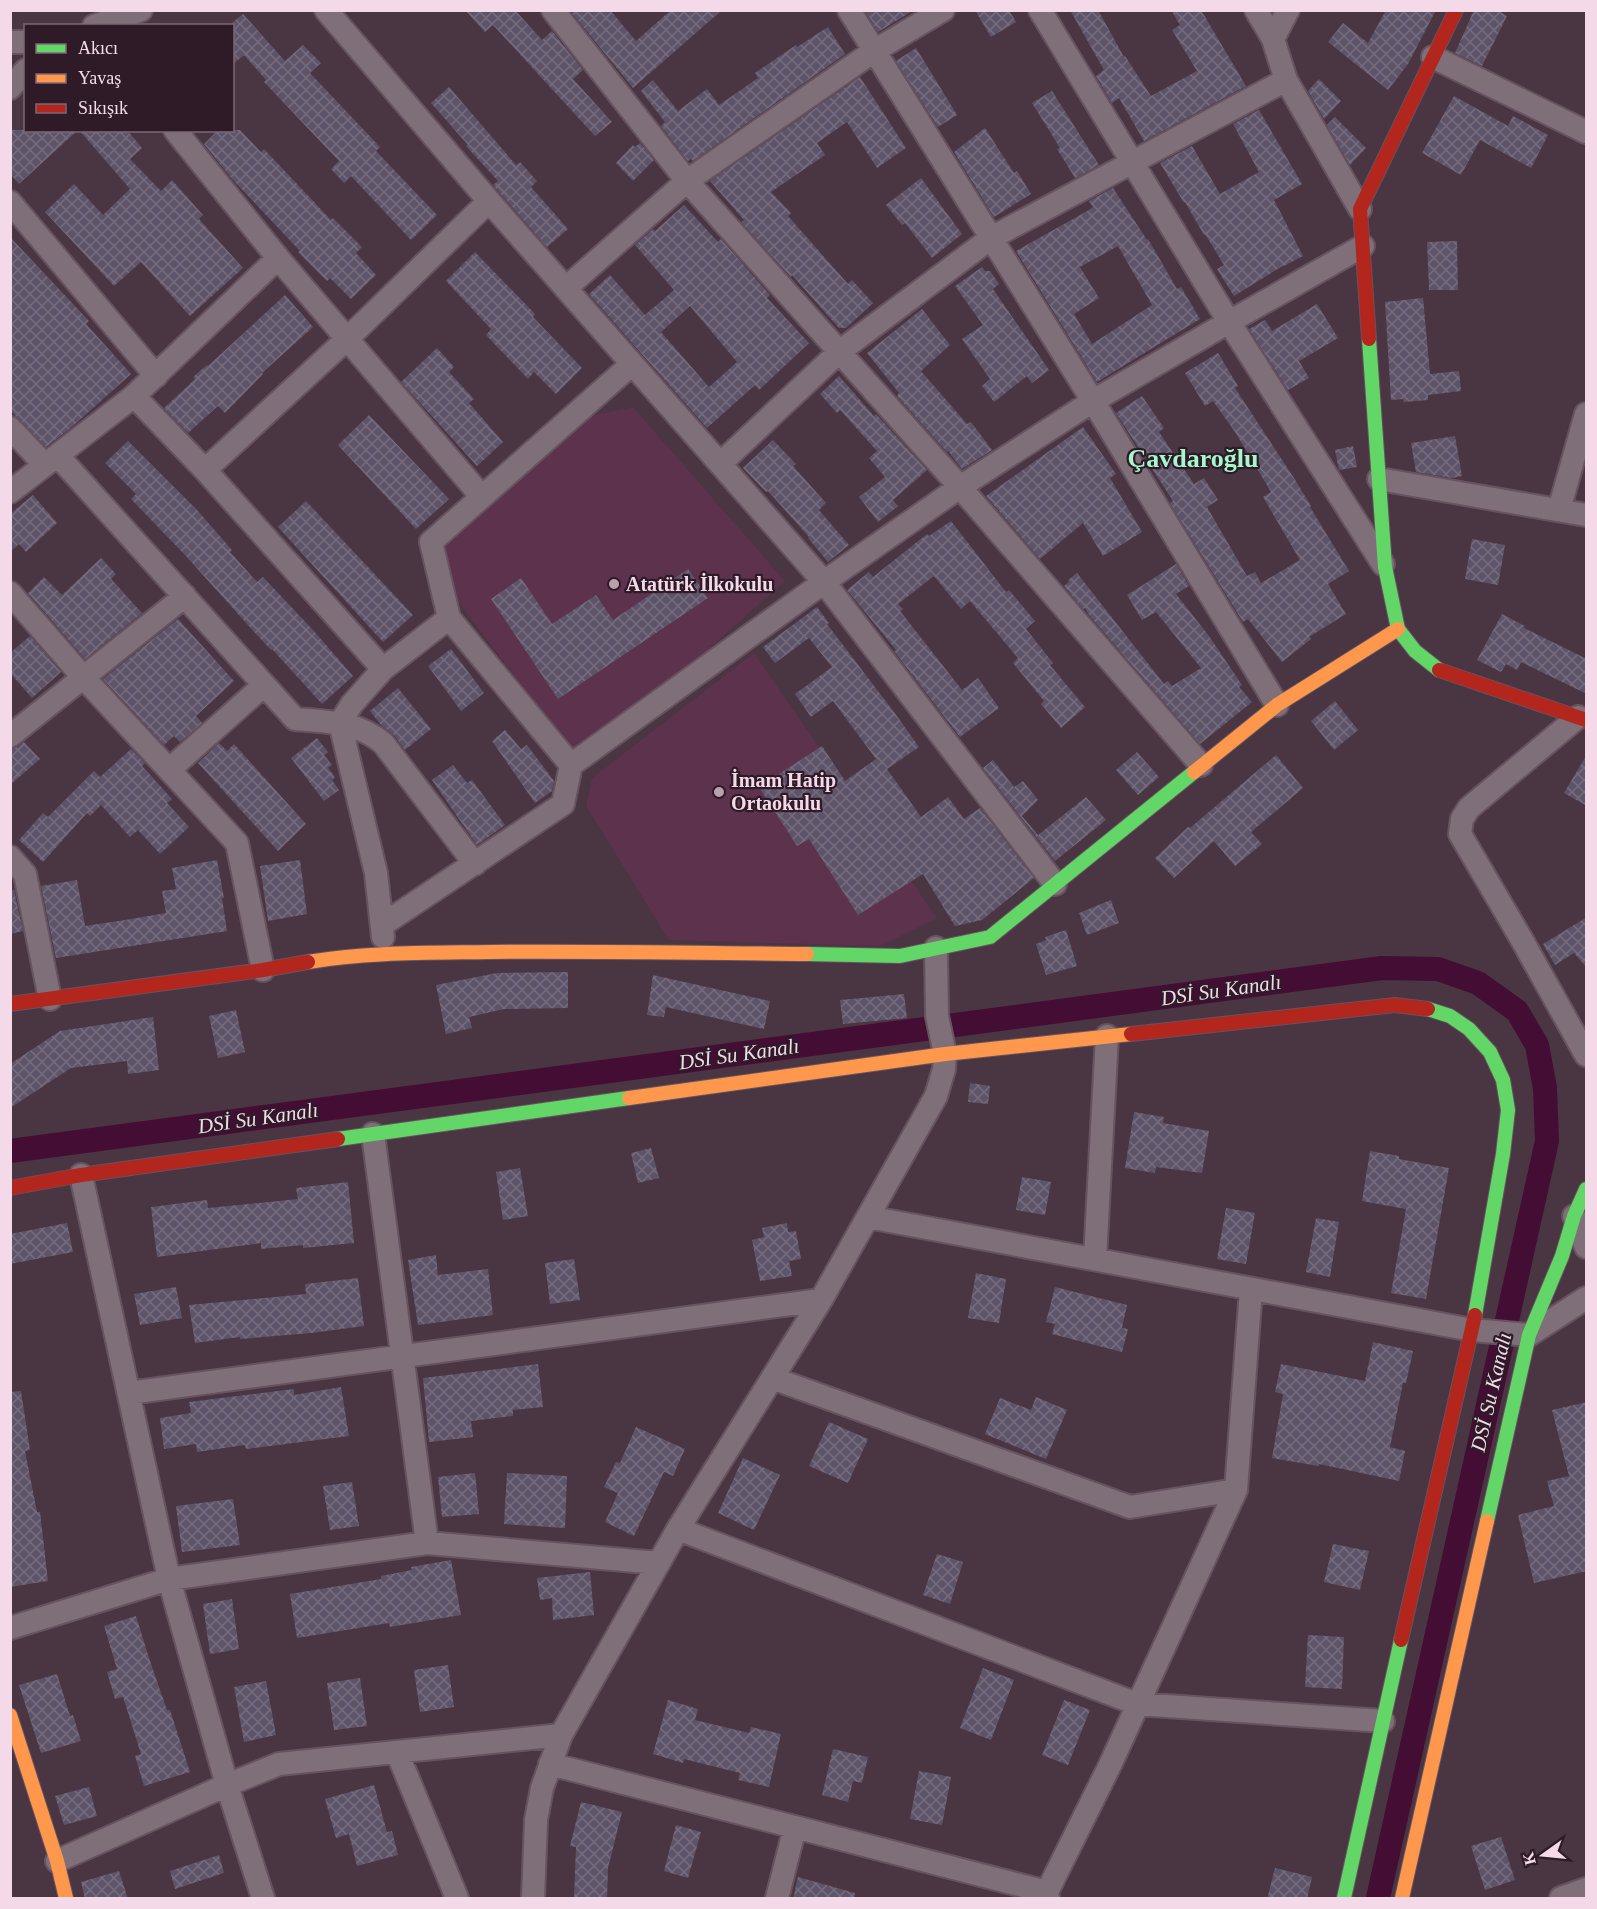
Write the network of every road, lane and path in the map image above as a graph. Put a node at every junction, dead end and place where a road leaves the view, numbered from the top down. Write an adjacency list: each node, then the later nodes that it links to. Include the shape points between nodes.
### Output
1 (141, 10): 10 (street)
2 (326, 10): 21 (street)
3 (553, 10): 20 (street)
4 (849, 10): 12 (street)
5 (944, 10): 12 (street)
6 (1040, 10): 19 (street)
7 (1256, 10): 11 (street)
8 (1288, 10): 11 (street)
9 (1456, 10): 13 (street)
10 (100, 24)
11 (1273, 39): 15 (street)
12 (874, 51): 20 (street); 24 (street)
13 (1433, 57): 18 (street); 23 (street)
14 (24, 72): 16 (street)
15 (1287, 80): 19 (street); 23 (street)
16 (10, 88)
17 (177, 132): 26 (street)
18 (1587, 132)
19 (1132, 162): 24 (street); 28 (street)
20 (687, 181): 27 (street); 30 (street)
21 (489, 201): 27 (street); 29 (street)
22 (10, 202): 32 (street)
23 (1360, 209): 25 (street)
24 (991, 238): 30 (street); 34 (street)
25 (1363, 246): 28 (street); 40 (street)
26 (278, 258): 29 (street); 32 (street)
27 (566, 288): 31 (street)
28 (1228, 321): 34 (street); 46 (street)
29 (347, 339): 39 (street); 43 (street)
30 (839, 352): 38 (street); 41 (street)
31 (632, 364): 38 (street); 43 (street)
32 (156, 375): 33 (street)
33 (135, 396): 37 (street); 39 (street)
34 (1093, 401): 41 (street); 55 (street)
35 (1587, 414): 44 (street)
36 (10, 428): 37 (street)
37 (51, 460): 42 (street); 49 (street)
38 (720, 464): 47 (street)
39 (205, 470): 52 (street)
40 (1379, 479): 44 (street); 46 (street)
41 (960, 487): 47 (street); 60 (street)
42 (10, 492)
43 (482, 497): 50 (street, via 431,543)
44 (1559, 510): 45 (street)
45 (1587, 515)
46 (1385, 567): 51 (street)
47 (824, 582): 59 (street); 64 (street)
48 (10, 593): 53 (street)
49 (185, 596): 53 (street); 54 (street)
50 (449, 618): 52 (street); 59 (street)
51 (1398, 629): 55 (street); 56 (street, via 1414,651 1436,669)
52 (382, 669): 57 (street)
53 (83, 678): 58 (street); 61 (street)
54 (264, 685): 57 (street, via 295,719); 61 (street)
55 (1277, 705): 60 (street)
56 (1582, 718): 73 (street, via 1469,808 1462,819 1460,834)
57 (340, 723): 63 (street, via 366,730 383,743); 65 (street, via 376,873)
58 (10, 736)
59 (571, 765): 63 (street, via 563,804)
60 (1201, 765): 64 (street)
61 (169, 770): 68 (street, via 237,843)
62 (10, 857): 69 (street, via 25,874)
63 (475, 864): 65 (street)
64 (1055, 884): 66 (street, via 990,938)
65 (382, 925): 67 (street)
66 (936, 948): 67 (street, via 900,956 590,951); 72 (street, via 937,1016)
67 (384, 954): 68 (street, via 337,957)
68 (263, 970): 69 (street)
69 (50, 999): 70 (street)
70 (10, 1004)
71 (1107, 1036): 72 (street); 81 (street); 85 (street, via 1395,1005 1423,1007 1450,1016 1469,1029 1490,1052 1503,1080 1508,1110)
72 (945, 1054): 74 (street); 79 (street, via 936,1096)
73 (1587, 1055)
74 (373, 1134): 75 (street); 87 (street)
75 (81, 1175): 76 (street); 89 (street)
76 (10, 1188)
77 (1587, 1189): 78 (street)
78 (1574, 1216): 80 (street); 86 (street)
79 (868, 1217): 81 (street); 84 (street)
80 (1587, 1247)
81 (1095, 1259): 82 (street)
82 (1251, 1289): 85 (street); 90 (street)
83 (1587, 1298): 86 (street)
84 (821, 1300): 87 (street); 88 (street)
85 (1472, 1330): 86 (street); 98 (street)
86 (1529, 1335): 113 (street)
87 (401, 1356): 89 (street); 92 (street)
88 (772, 1378): 90 (street, via 1130,1507); 91 (street)
89 (129, 1393): 94 (street)
90 (1236, 1490): 96 (street)
91 (678, 1529): 93 (street); 96 (street)
92 (427, 1543): 93 (street); 94 (street)
93 (659, 1563): 99 (street)
94 (169, 1579): 95 (street); 102 (street)
95 (10, 1628)
96 (1137, 1704): 98 (street); 106 (street)
97 (10, 1715): 104 (street)
98 (1383, 1721): 112 (street)
99 (561, 1735): 100 (street); 101 (street)
100 (398, 1752): 102 (street, via 279,1764); 109 (street)
101 (550, 1764): 103 (street); 110 (street, via 536,1820)
102 (227, 1785): 104 (street); 108 (street)
103 (795, 1827): 106 (street); 111 (street)
104 (57, 1861): 107 (street)
105 (1587, 1889): 114 (street)
106 (1048, 1895)
107 (66, 1899)
108 (263, 1899)
109 (457, 1899)
110 (533, 1899)
111 (777, 1899)
112 (1344, 1899)
113 (1402, 1899)
114 (1561, 1899)

